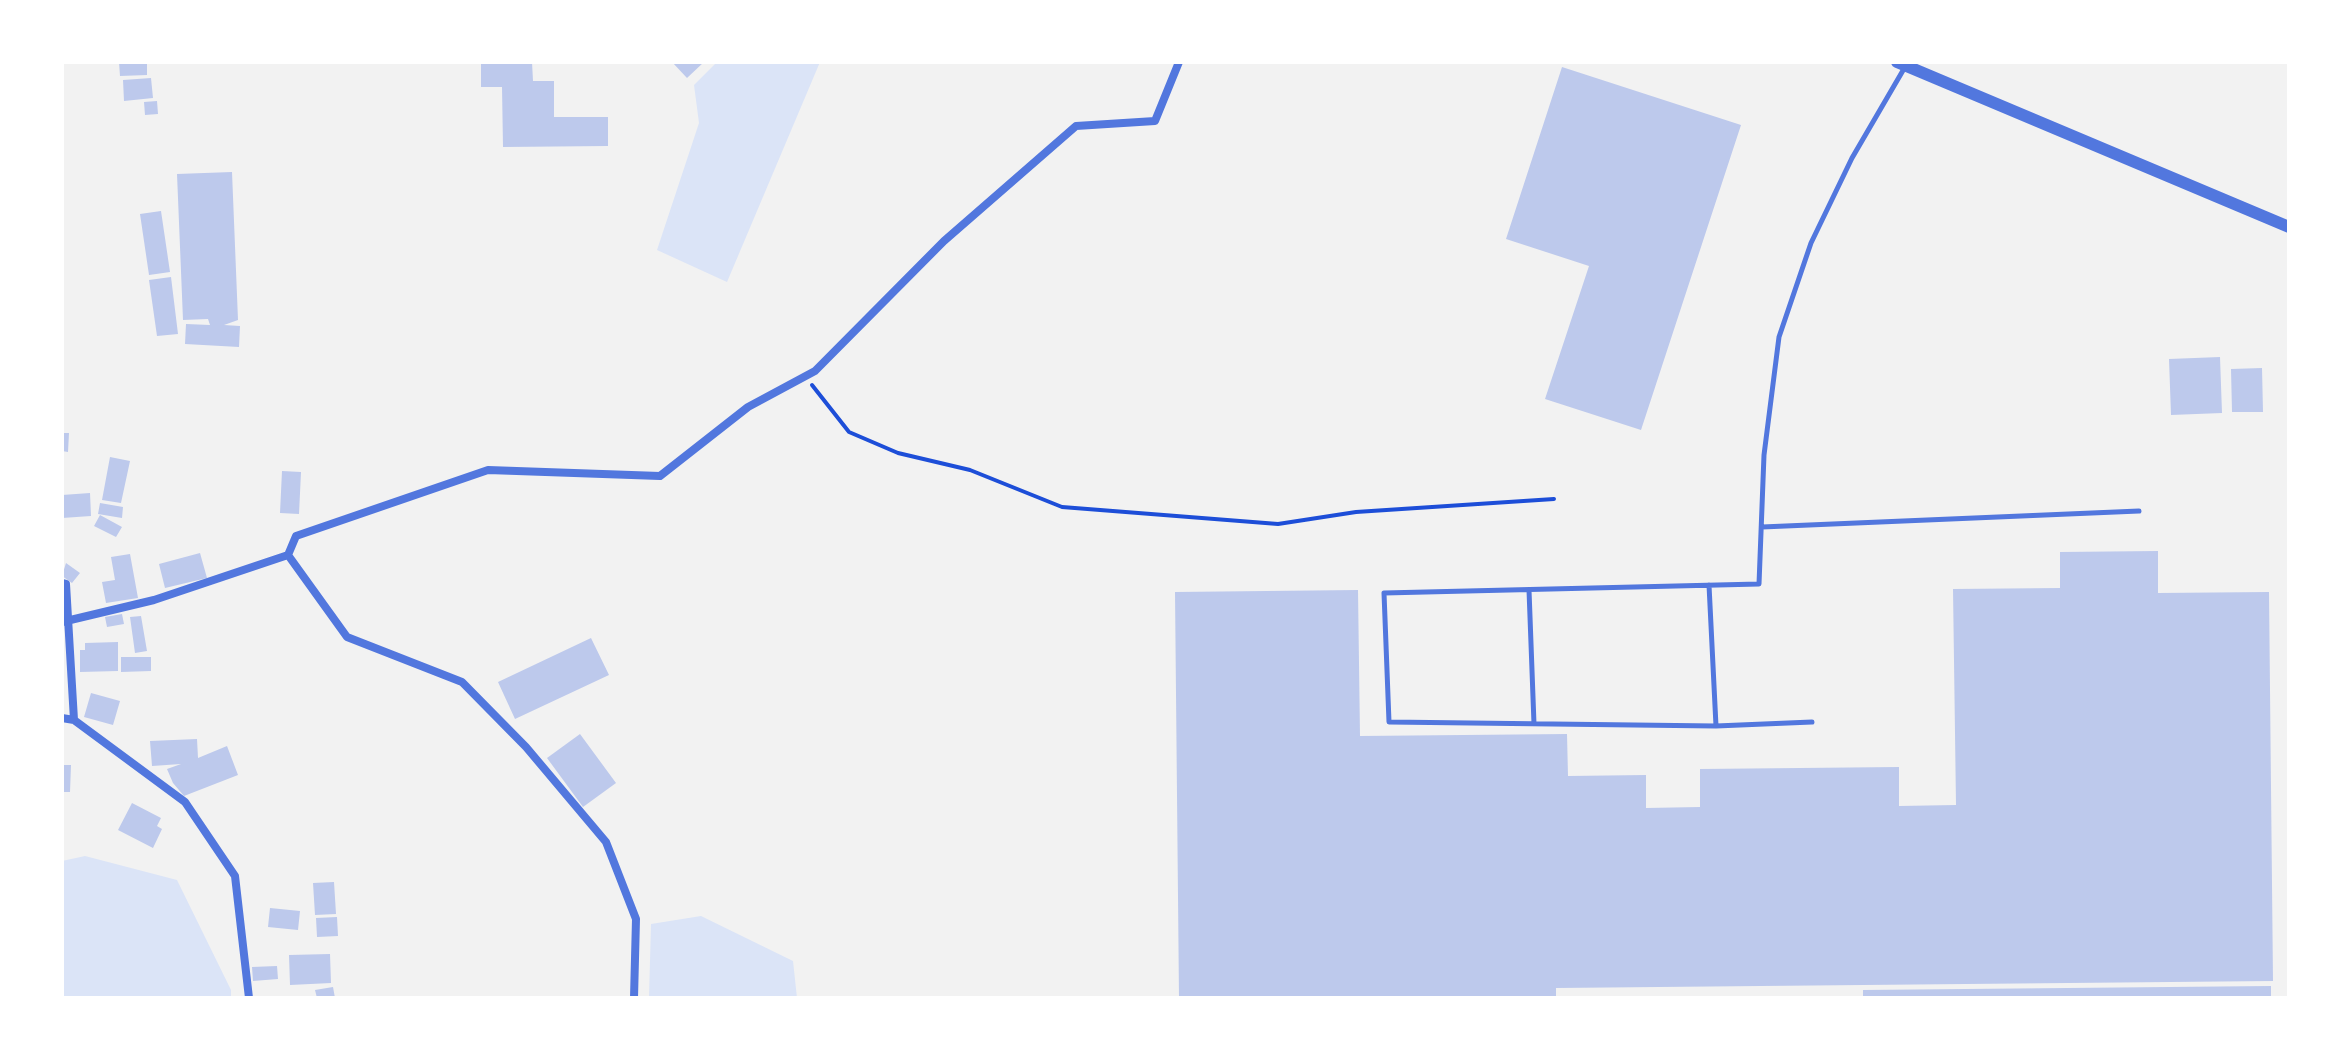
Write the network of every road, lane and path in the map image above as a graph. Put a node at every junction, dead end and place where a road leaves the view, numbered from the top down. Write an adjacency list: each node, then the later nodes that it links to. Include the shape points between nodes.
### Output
1 (1179, 62): 4 (street, via 1155,121 1076,126 944,241)
2 (1901, 64): 3 (street); 7 (lane, via 1811,243 1779,337 1764,455)
3 (2289, 227)
4 (805, 376): 5 (path, via 849,432 898,453 970,470 1062,507 1278,524 1356,512); 8 (street, via 748,407 660,476 488,470 296,536)
5 (1554, 499)
6 (2139, 511): 7 (lane)
7 (1762, 527): 10 (lane, via 1759,584)
8 (288, 555): 12 (street, via 154,600); 19 (street, via 347,637 462,682 526,747 606,842 636,919)
9 (62, 583): 12 (street)
10 (1709, 585): 11 (lane); 17 (lane)
11 (1529, 590): 16 (lane); 16 (lane, via 1384,593 1387,679 1389,722)
12 (65, 622): 14 (street)
13 (62, 718): 14 (street)
14 (74, 720): 18 (street, via 185,802 235,876)
15 (1812, 722): 17 (lane)
16 (1534, 724): 17 (lane)
17 (1716, 726)
18 (249, 998)
19 (634, 998)

